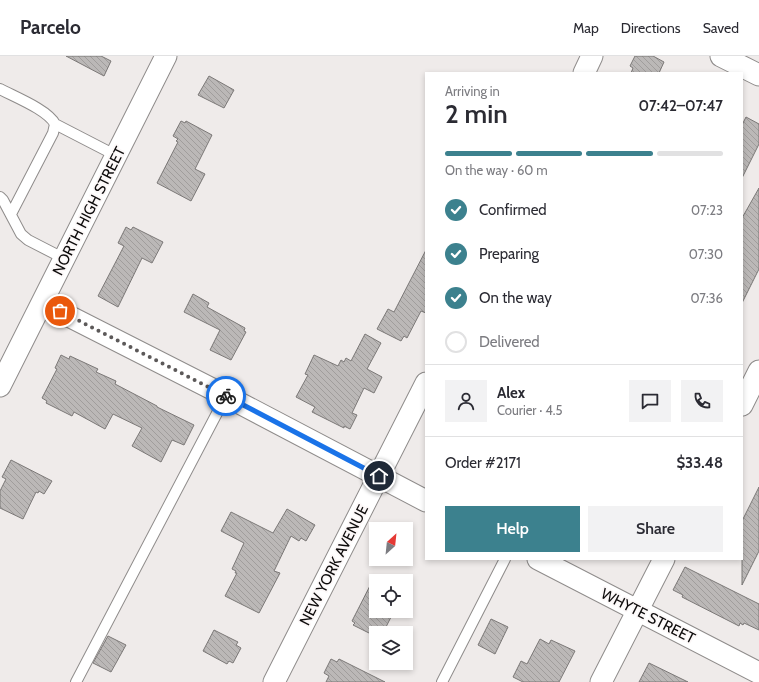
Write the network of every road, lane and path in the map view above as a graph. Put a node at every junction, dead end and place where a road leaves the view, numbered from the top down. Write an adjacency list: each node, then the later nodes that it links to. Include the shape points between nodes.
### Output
1 (166, 56): 8 (street, NORTH HIGH STREET)
2 (592, 56): 4 (street)
3 (722, 56): 5 (street)
4 (584, 72)
5 (759, 75)
6 (0, 89): 7 (lane, via 45,113)
7 (55, 124): 8 (lane); 10 (lane, via 53,133)
8 (117, 156): 11 (street, NORTH HIGH STREET)
9 (0, 197): 10 (lane)
10 (11, 214): 11 (lane, via 21,234 28,240)
11 (65, 259): 12 (street, NORTH HIGH STREET)
12 (43, 303): 15 (street, NORTH HIGH STREET); 16 (street)
13 (759, 371): 17 (street)
14 (425, 385): 18 (street, NEW YORK AVENUE)
15 (0, 386)
16 (226, 396): 18 (street); 25 (lane)
17 (743, 403)
18 (379, 476): 19 (street); 26 (street, NEW YORK AVENUE)
19 (425, 500)
20 (504, 560): 27 (lane)
21 (540, 560): 23 (street, WHYTE STREET)
22 (663, 560): 23 (street)
23 (638, 610): 24 (street, WHYTE STREET); 28 (street)
24 (759, 673)
25 (76, 682)
26 (274, 682)
27 (442, 682)
28 (602, 682)

